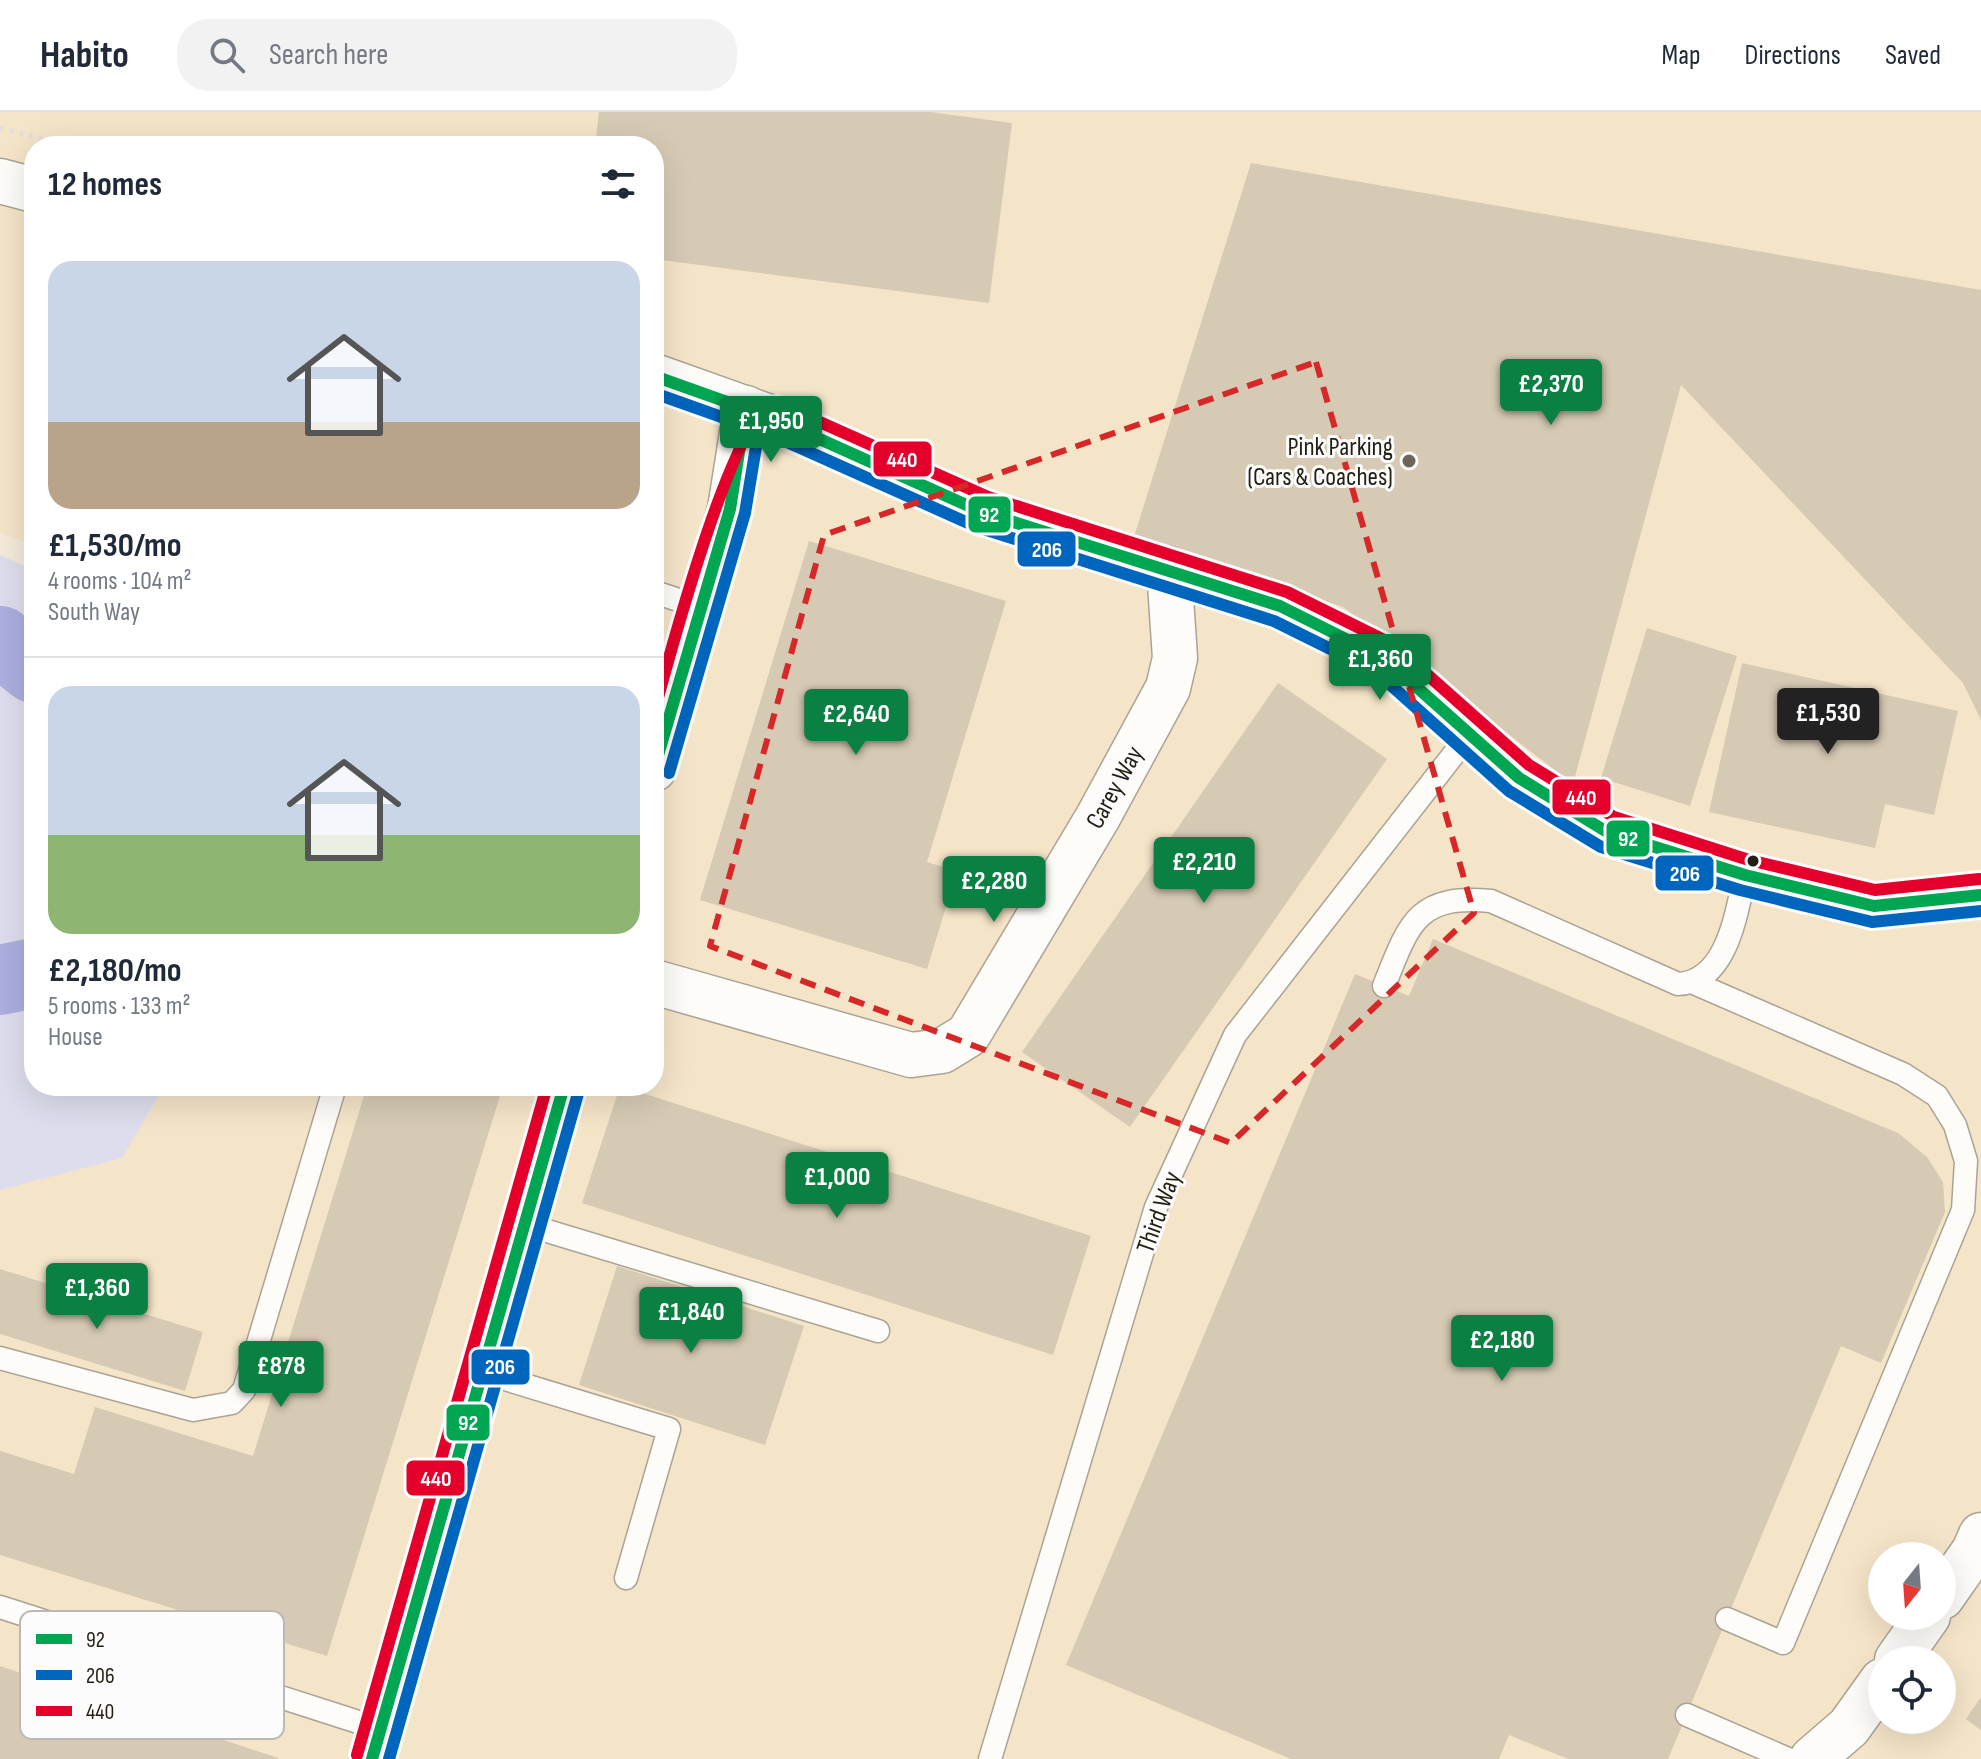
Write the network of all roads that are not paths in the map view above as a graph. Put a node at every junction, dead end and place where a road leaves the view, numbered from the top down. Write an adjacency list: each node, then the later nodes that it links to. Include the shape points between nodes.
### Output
1 (0, 181): 2 (main road)
2 (24, 187)
3 (664, 380): 4 (main road)
4 (760, 414): 5 (main road, via 982,512); 7 (main road)
5 (1169, 569): 9 (main road, via 1280,606 1384,658); 13 (main road, Carey Way, via 1175,658 1168,688 968,1035 942,1051 911,1055)
6 (664, 595): 7 (lane)
7 (700, 607): 8 (main road)
8 (664, 698)
9 (1468, 736): 10 (main road, via 1519,778 1607,832); 31 (lane, Third Way, via 1235,1035 1156,1207)
10 (1745, 875): 11 (main road, via 1874,906); 12 (lane, via 1721,954 1709,975)
11 (1981, 895)
12 (1694, 983): 14 (lane, via 1678,984 1491,901 1462,898 1434,904 1416,917); 26 (lane, via 1903,1074 1937,1096 1955,1125 1966,1161 1963,1210 1783,1643)
13 (664, 985)
14 (1384, 986)
15 (332, 1096): 19 (lane, via 244,1390 232,1403 193,1410)
16 (561, 1096): 17 (main road)
17 (524, 1224): 18 (lane); 20 (main road)
18 (878, 1331)
19 (0, 1358)
20 (482, 1372): 23 (lane, via 669,1429); 30 (main road)
21 (1981, 1535): 22 (main road)
22 (1956, 1577)
23 (626, 1578)
24 (0, 1607): 25 (lane)
25 (20, 1614)
26 (1727, 1619)
27 (1868, 1701): 33 (main road, via 1849,1727)
28 (284, 1710): 30 (lane)
29 (1687, 1715): 32 (lane)
30 (376, 1744)
31 (990, 1759)
32 (1788, 1759)
33 (1812, 1759)

